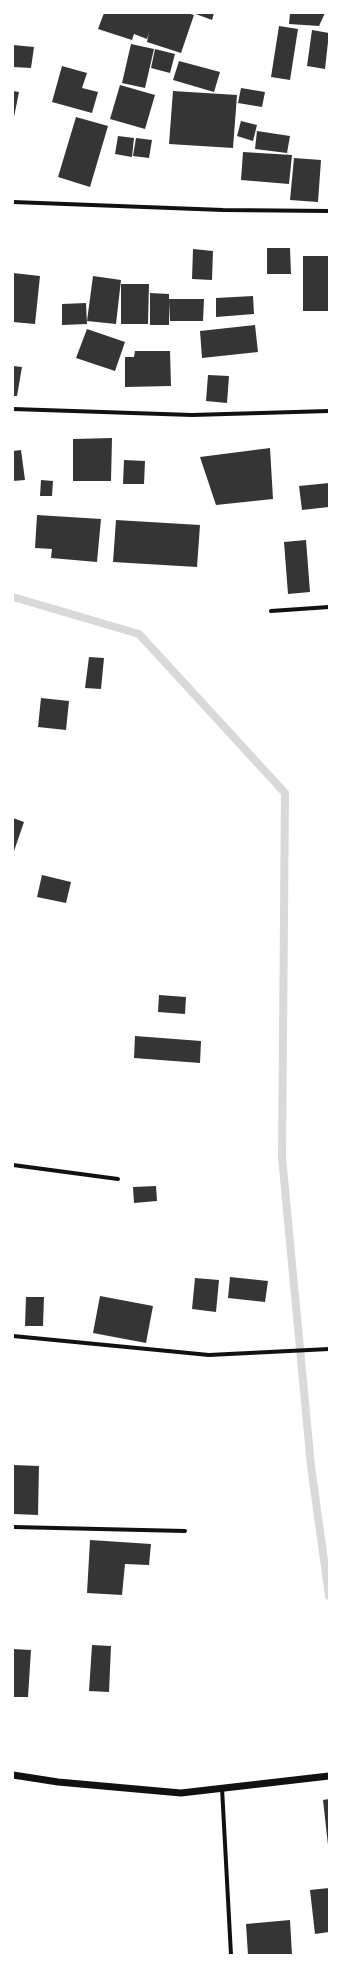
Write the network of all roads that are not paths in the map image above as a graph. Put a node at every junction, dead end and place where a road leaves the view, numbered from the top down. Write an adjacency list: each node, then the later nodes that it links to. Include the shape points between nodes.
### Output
1 (13, 202): 2 (street)
2 (329, 211)
3 (13, 409): 4 (street, via 192,415)
4 (329, 411)
5 (329, 607): 6 (street)
6 (271, 611)
7 (13, 1165): 8 (street)
8 (118, 1179)
9 (13, 1336): 10 (street, via 209,1355)
10 (329, 1349)
11 (13, 1527): 12 (street)
12 (185, 1531)
13 (13, 1775): 15 (street, via 58,1782 182,1793)
14 (329, 1776): 15 (street)
15 (222, 1788): 16 (street)
16 (230, 1955)

